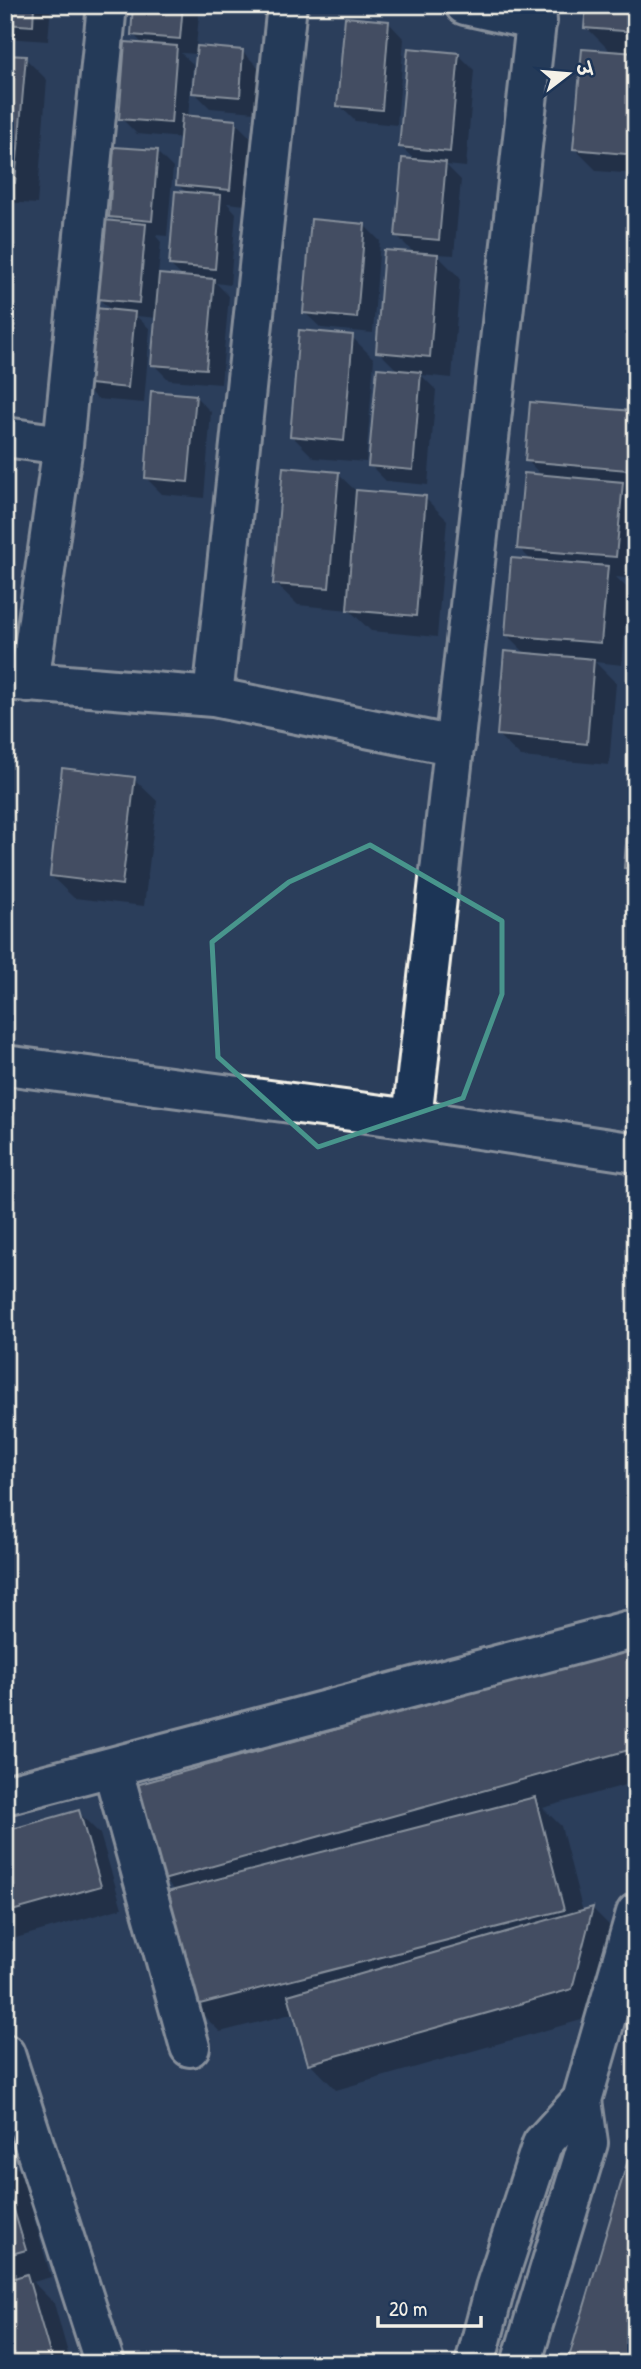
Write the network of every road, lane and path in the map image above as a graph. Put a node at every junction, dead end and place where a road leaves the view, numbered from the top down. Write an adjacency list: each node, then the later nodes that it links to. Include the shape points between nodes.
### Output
1 (107, 5): 6 (street)
2 (286, 5): 8 (street)
3 (465, 5): 4 (street)
4 (537, 13): 9 (street)
5 (5, 437): 6 (street)
6 (63, 444): 7 (street)
7 (17, 682): 8 (street)
8 (212, 697): 9 (street)
9 (455, 746): 11 (street)
10 (5, 1065): 11 (street)
11 (412, 1119): 12 (street)
12 (636, 1153)
13 (636, 1631): 14 (street)
14 (112, 1767): 15 (street); 17 (street)
15 (5, 1795)
16 (636, 1913): 19 (street)
17 (190, 2047)
18 (5, 2054): 20 (street)
19 (582, 2100): 21 (street, via 542,2144); 22 (street, via 588,2143)
20 (104, 2364)
21 (475, 2364)
22 (521, 2364)

